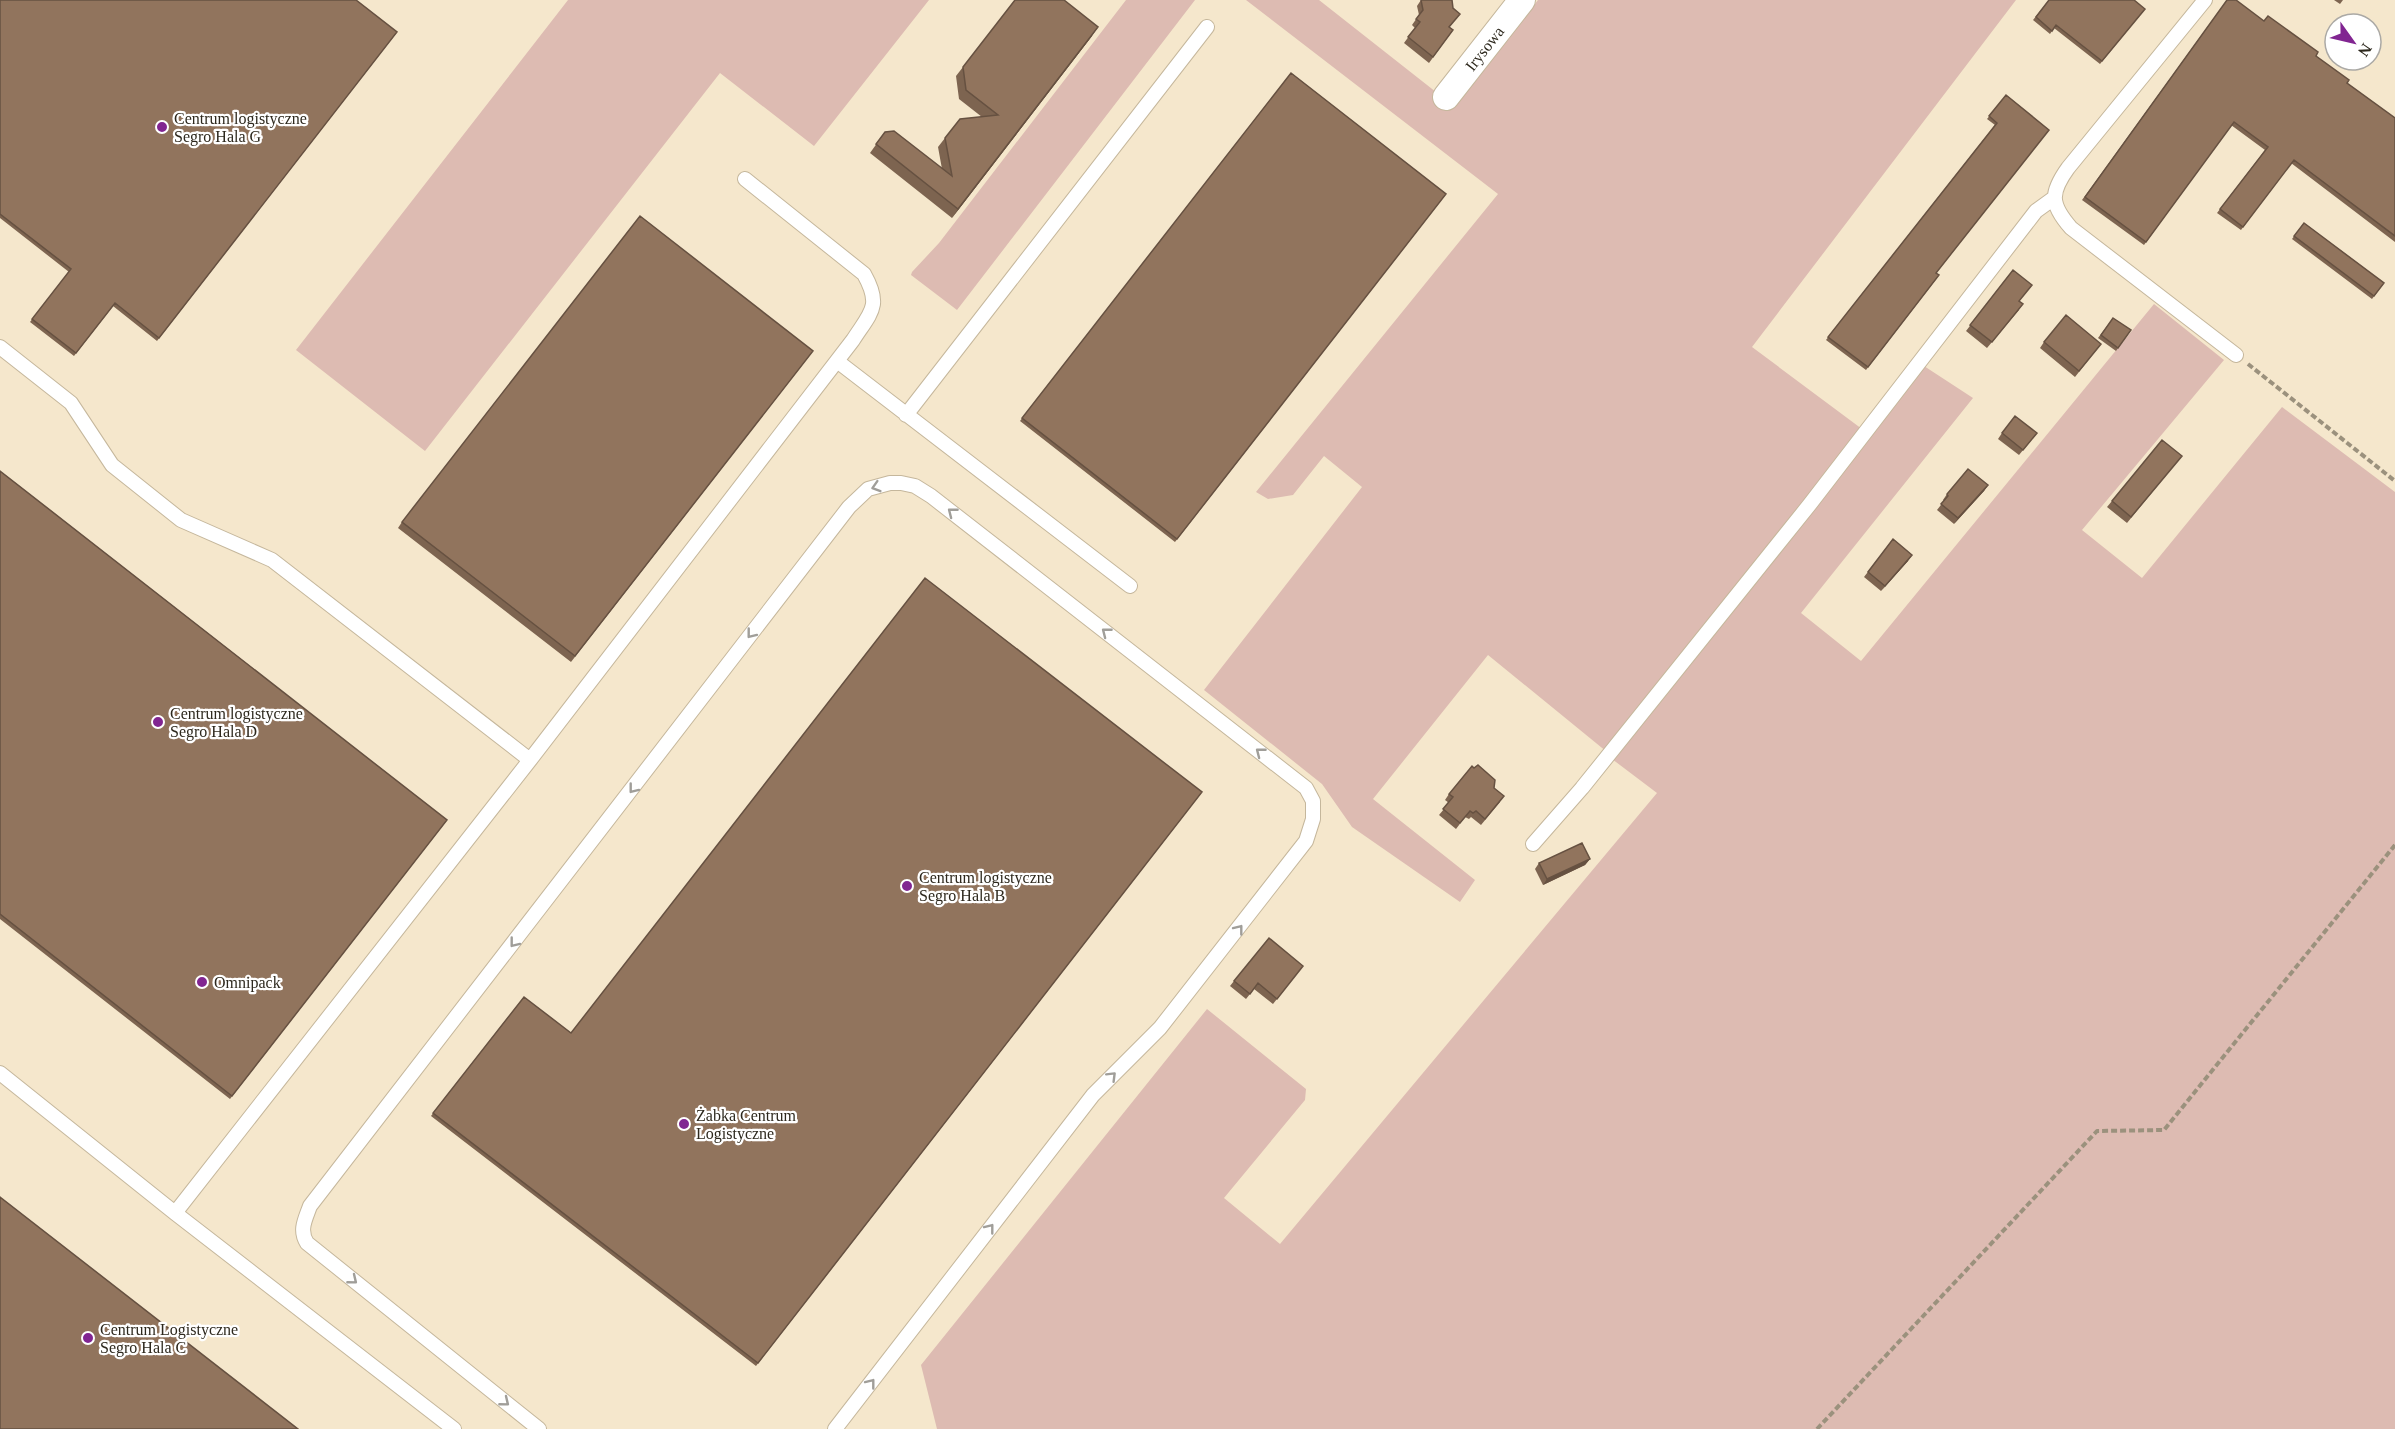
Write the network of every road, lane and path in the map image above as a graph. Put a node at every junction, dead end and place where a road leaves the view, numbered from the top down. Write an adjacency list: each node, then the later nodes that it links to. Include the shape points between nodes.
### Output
1 (1522, 0): 4 (street, Irysowa)
2 (2205, 0): 6 (lane, via 2068,168 2057,184)
3 (1207, 27): 10 (lane)
4 (1446, 97)
5 (745, 179): 9 (lane, via 856,266 869,283 873,309)
6 (2054, 198): 8 (lane, via 2058,212 2071,228); 14 (lane, via 2036,210 1810,504)
7 (0, 347): 13 (lane, via 71,404 112,465 181,520 272,560)
8 (2236, 355): 11 (path)
9 (837, 362): 10 (lane); 13 (lane)
10 (906, 415): 12 (lane)
11 (2395, 481)
12 (1130, 586)
13 (530, 760): 17 (lane)
14 (1533, 844)
15 (2395, 844): 21 (path, via 2164,1130 2097,1131)
16 (0, 1072): 17 (lane)
17 (175, 1214): 18 (lane)
18 (454, 1429)
19 (539, 1429): 20 (lane, one-way to 19, via 1093,1095 1160,1028 1246,919 1306,841 1313,819 1313,801 1306,788 931,496 901,483 868,489 849,507 310,1206 302,1226 307,1243)
20 (835, 1429)
21 (1817, 1429)

